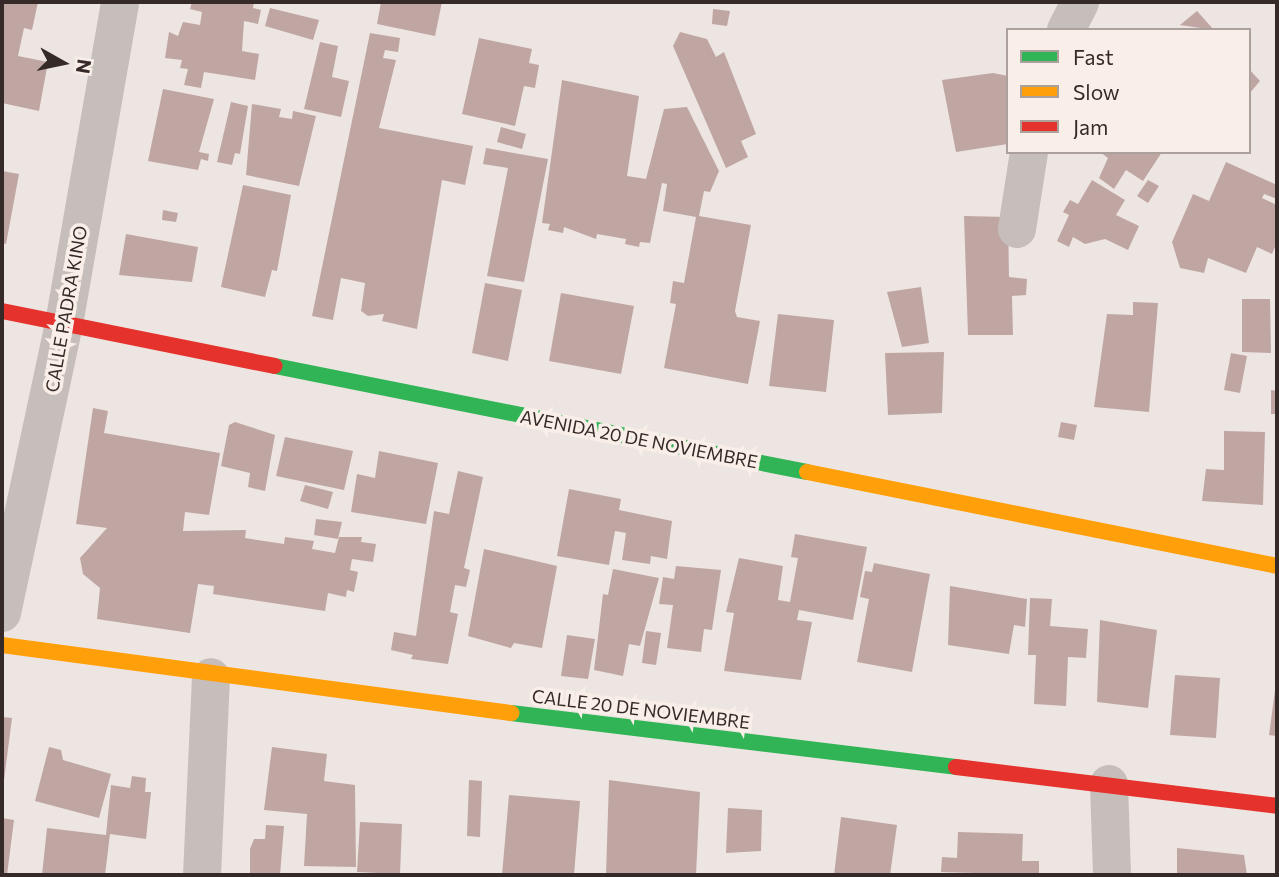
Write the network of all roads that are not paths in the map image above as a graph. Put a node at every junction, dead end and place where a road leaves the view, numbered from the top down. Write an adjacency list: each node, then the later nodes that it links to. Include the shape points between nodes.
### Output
1 (120, 2): 7 (street, CALLE PADRA KINO)
2 (1080, 2): 3 (street)
3 (1067, 28)
4 (1029, 154): 5 (street)
5 (1017, 229)
6 (2, 311): 7 (street, AVENIDA 20 DE NOVIEMBRE)
7 (64, 324): 8 (street, AVENIDA 20 DE NOVIEMBRE); 9 (street, CALLE PADRA KINO)
8 (1277, 566)
9 (5, 599)
10 (2, 645): 11 (street, CALLE 20 DE NOVIEMBRE)
11 (211, 677): 12 (street, CALLE 20 DE NOVIEMBRE); 14 (street)
12 (1109, 784): 13 (street, CALLE 20 DE NOVIEMBRE); 15 (street)
13 (1277, 806)
14 (202, 875)
15 (1112, 875)

